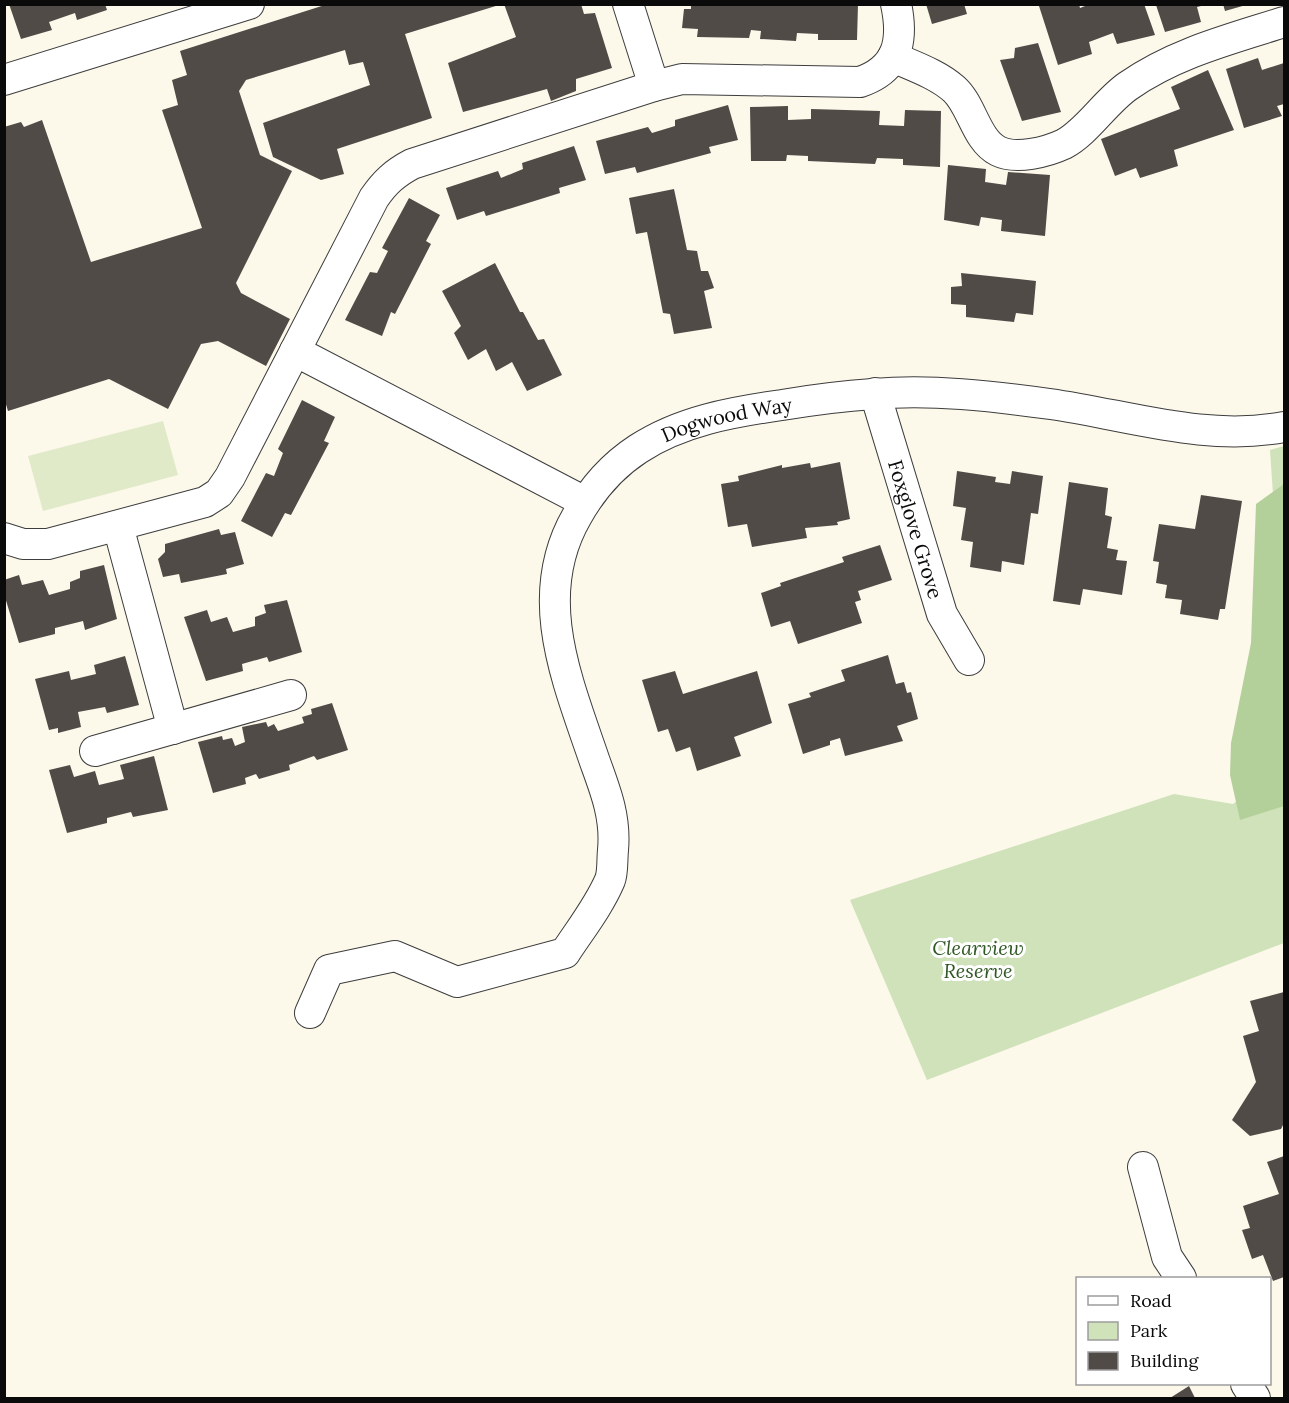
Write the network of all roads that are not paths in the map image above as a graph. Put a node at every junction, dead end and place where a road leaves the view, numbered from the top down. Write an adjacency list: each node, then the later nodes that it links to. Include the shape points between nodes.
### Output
1 (249, 4): 6 (street)
2 (628, 4): 7 (street)
3 (896, 4): 5 (street, via 899,31)
4 (1284, 22): 5 (street, via 1177,58 1111,99 1076,137 1049,150 1016,155 995,150 987,142 954,89)
5 (893, 57): 7 (street, via 881,73 860,82 700,78)
6 (4, 80)
7 (654, 86): 8 (street, via 412,164 391,177 374,198)
8 (295, 351): 11 (street); 12 (street, via 231,477 219,493 204,502)
9 (875, 393): 10 (street, Dogwood Way, via 936,393 1050,404 1221,433); 11 (street, Dogwood Way, via 743,410 700,421 638,448 617,464); 14 (street, Foxglove Grove, via 942,614)
10 (1284, 427)
11 (585, 502): 18 (street, Dogwood Way, via 565,540 558,564 553,617 562,663 614,822 611,879 565,953 457,982 395,956 329,970)
12 (118, 526): 13 (street, via 48,544 23,544); 16 (street)
13 (4, 538)
14 (969, 660)
15 (291, 695): 16 (street)
16 (173, 729): 17 (street)
17 (95, 751)
18 (310, 1013)
19 (1143, 1167): 20 (street, via 1167,1257)
20 (1180, 1277)
21 (1247, 1385): 22 (street)
22 (1255, 1398)

